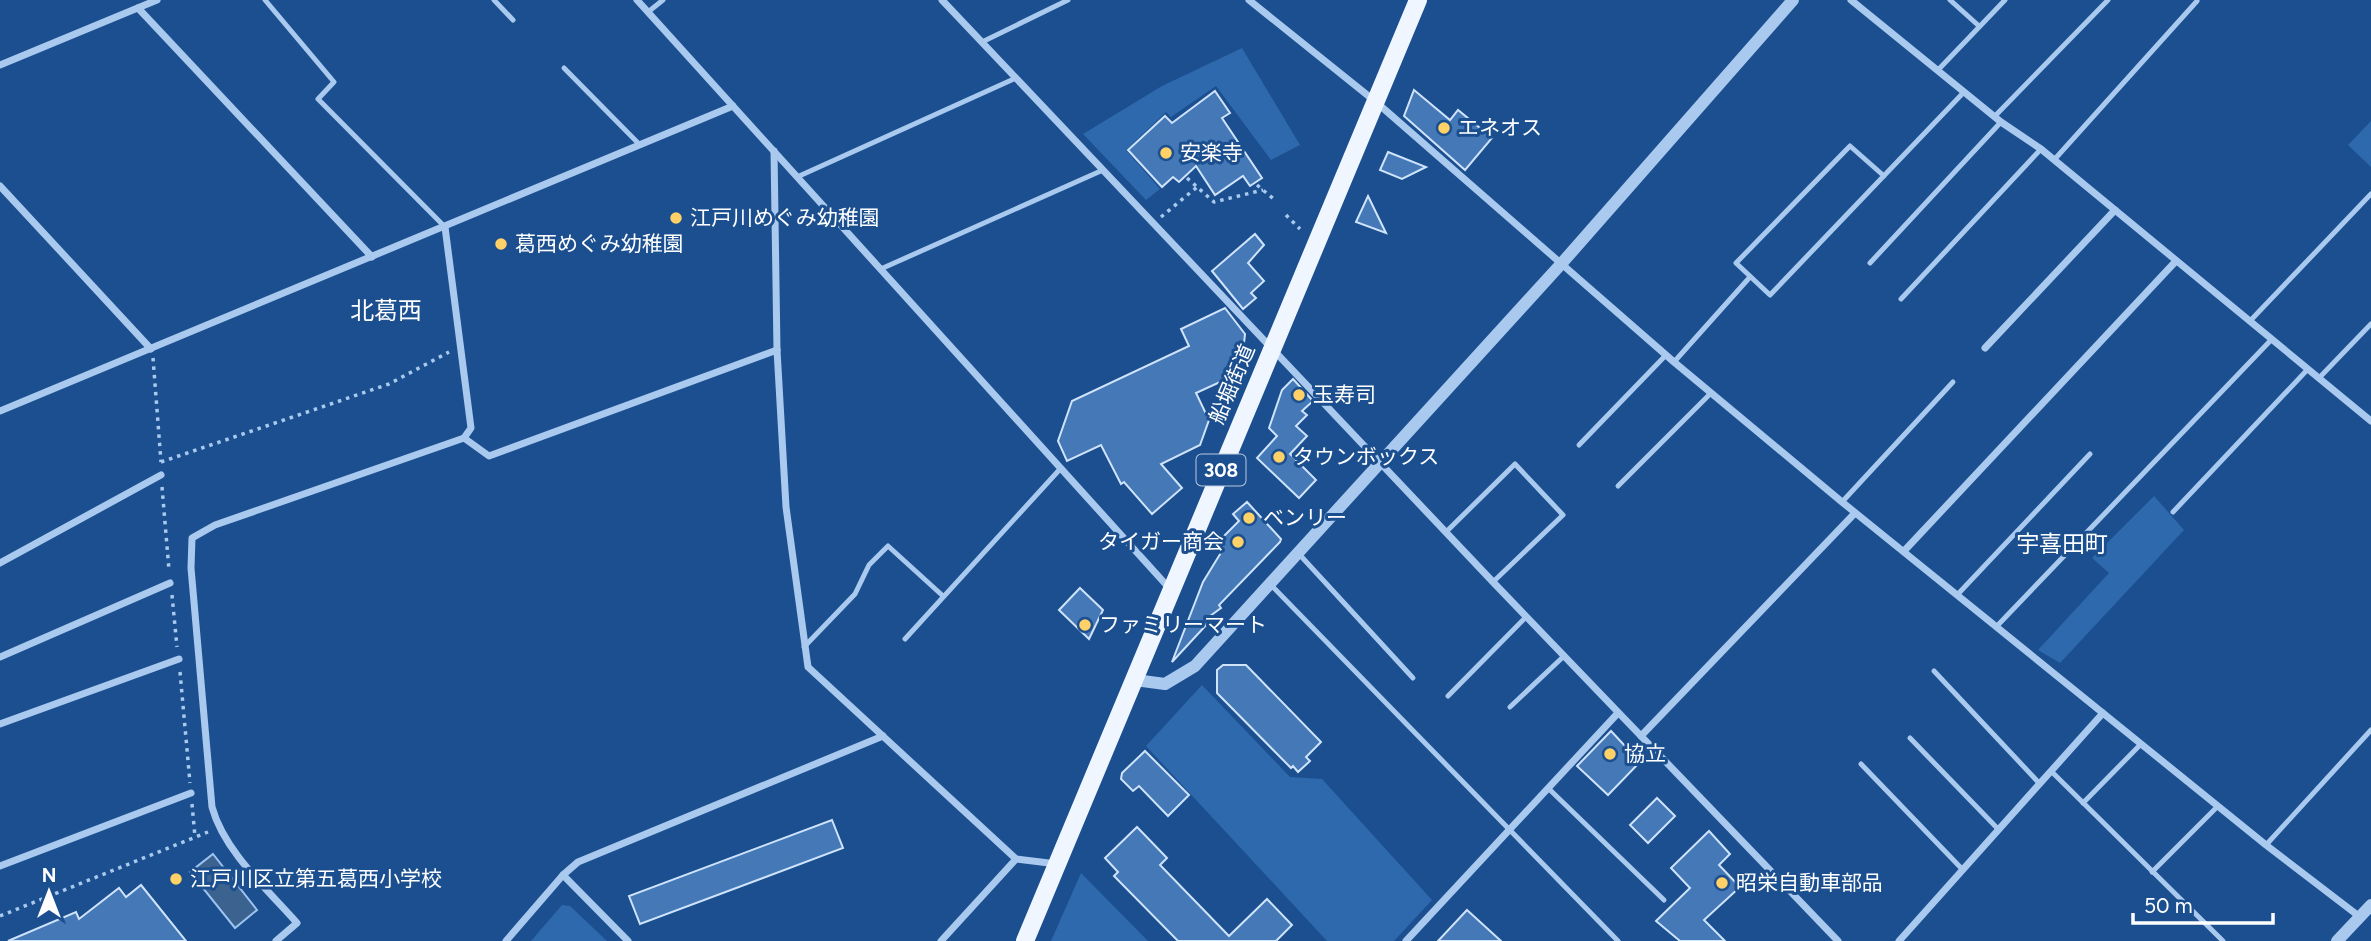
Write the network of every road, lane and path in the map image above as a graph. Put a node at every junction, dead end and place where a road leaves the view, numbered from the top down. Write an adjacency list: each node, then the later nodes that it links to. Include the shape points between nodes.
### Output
1 (157, 0): 16 (street)
2 (265, 0): 46 (lane, via 334,82 318,99)
3 (494, 0): 18 (lane)
4 (637, 0): 17 (street)
5 (663, 0): 17 (lane)
6 (942, 0): 20 (street)
7 (1068, 0): 20 (lane)
8 (1249, 0): 26 (street)
9 (1418, 0): 26 (main road, 船堀街道 / 308)
10 (1793, 0): 50 (street)
11 (1851, 0): 23 (street)
12 (1950, 0): 19 (lane)
13 (2005, 0): 19 (lane)
14 (2108, 0): 28 (lane)
15 (2197, 1): 32 (lane)
16 (138, 8): 21 (street); 48 (street)
17 (648, 12): 27 (street)
18 (513, 20)
19 (1979, 26): 23 (lane)
20 (982, 42): 24 (street)
21 (0, 65)
22 (564, 68): 29 (lane)
23 (1938, 70): 25 (street)
24 (1016, 78): 33 (street); 35 (lane)
25 (1964, 92): 28 (street); 34 (lane)
26 (1376, 102): 50 (street); 58 (main road, 船堀街道 / 308)
27 (733, 106): 29 (street); 31 (street)
28 (1998, 119): 30 (street); 51 (lane)
29 (640, 145): 46 (street)
30 (2041, 149): 32 (street); 54 (lane)
31 (774, 151): 35 (street); 62 (street)
32 (2054, 160): 43 (street)
33 (1104, 170): 45 (street); 52 (lane)
34 (1884, 176): 53 (lane, via 1770,295); 53 (lane, via 1850,146 1736,263)
35 (797, 177): 52 (street)
36 (1187, 178): 39 (path)
37 (1257, 185): 40 (path)
38 (0, 186): 60 (street)
39 (1197, 187): 40 (path, via 1214,202); 45 (path)
40 (1263, 190): 42 (path)
41 (2371, 194): 55 (lane)
42 (1276, 201)
43 (2115, 210): 49 (street); 59 (street)
44 (1286, 215): 47 (path)
45 (1154, 223): 58 (street)
46 (445, 226): 48 (street); 61 (street)
47 (1300, 229)
48 (372, 257): 60 (street)
49 (2176, 261): 55 (street); 83 (street)
50 (1562, 262): 63 (street); 75 (street)
51 (1870, 263)
52 (883, 268): 76 (street)
53 (1751, 277): 64 (lane)
54 (1901, 299)
55 (2250, 321): 57 (street)
56 (2371, 324): 66 (lane)
57 (2272, 339): 65 (street); 93 (lane)
58 (1271, 348): 75 (street); 89 (main road, 船堀街道 / 308)
59 (1985, 348)
60 (151, 349): 69 (street)
61 (461, 350): 71 (street, via 471,428); 74 (path, via 389,384)
62 (776, 350): 71 (street, via 489,456); 95 (street, via 786,507)
63 (1666, 355): 64 (street); 72 (lane)
64 (1674, 362): 68 (street)
65 (2308, 369): 66 (street); 80 (lane)
66 (2319, 379): 70 (street)
67 (1953, 382): 79 (lane)
68 (1711, 393): 78 (lane); 79 (street)
69 (0, 411)
70 (2371, 421)
71 (464, 438): 119 (street, via 192,537 212,807)
72 (1579, 445)
73 (2090, 454): 90 (lane)
74 (160, 462)
75 (1380, 462): 82 (street); 84 (street)
76 (1061, 468): 89 (street); 91 (lane)
77 (161, 475): 85 (street)
78 (1618, 486)
79 (1842, 502): 81 (street)
80 (2173, 512)
81 (1855, 513): 83 (street); 109 (street)
82 (1446, 532): 86 (street); 86 (lane, via 1515,464 1563,515)
83 (1905, 550): 90 (street)
84 (1299, 554): 88 (street); 100 (lane)
85 (0, 563)
86 (1493, 582): 92 (street)
87 (170, 583): 97 (street)
88 (1271, 585): 101 (street, via 1178,679 1156,684); 120 (lane)
89 (1171, 590): 101 (main road, 船堀街道 / 308)
90 (1958, 594): 93 (street)
91 (943, 596): 94 (lane); 95 (lane, via 888,546 869,565 855,594)
92 (1526, 617): 96 (street); 102 (lane)
93 (1997, 626): 105 (street)
94 (905, 639)
95 (804, 647): 108 (street, via 808,667)
96 (1564, 656): 103 (lane); 104 (street)
97 (0, 657)
98 (178, 659): 106 (street)
99 (1934, 671): 114 (lane)
100 (1413, 678)
101 (1135, 680): 124 (main road, 船堀街道 / 308)
102 (1448, 696)
103 (1510, 707)
104 (1618, 713): 109 (street); 115 (street)
105 (2103, 713): 111 (street); 113 (street)
106 (0, 724)
107 (2371, 730): 122 (lane)
108 (883, 736): 123 (street); 128 (street, via 578,862)
109 (1641, 736): 140 (street)
110 (1910, 738): 121 (lane)
111 (2141, 744): 117 (lane); 118 (street)
112 (1860, 764): 126 (lane)
113 (2051, 771): 114 (street); 117 (lane)
114 (2040, 784): 121 (street)
115 (1548, 788): 120 (street); 129 (lane)
116 (191, 793): 125 (street)
117 (2083, 803): 127 (lane)
118 (2218, 806): 122 (street); 127 (lane)
119 (220, 827): 131 (path); 133 (street, via 229,844 297,923)
120 (1510, 830): 138 (street); 139 (lane)
121 (1999, 830): 126 (street)
122 (2266, 845): 132 (street)
123 (1016, 859): 124 (street); 136 (street)
124 (1057, 864): 137 (main road, 船堀街道 / 308)
125 (0, 866)
126 (1963, 870): 141 (street)
127 (2152, 872): 142 (lane)
128 (563, 874): 134 (street); 135 (street)
129 (1664, 900)
130 (2371, 905): 132 (street)
131 (0, 916)
132 (2360, 917): 143 (street)
133 (276, 941)
134 (506, 941)
135 (628, 941)
136 (941, 941)
137 (1025, 941)
138 (1406, 941)
139 (1618, 941)
140 (1838, 941)
141 (1899, 941)
142 (2223, 941)
143 (2337, 941)

